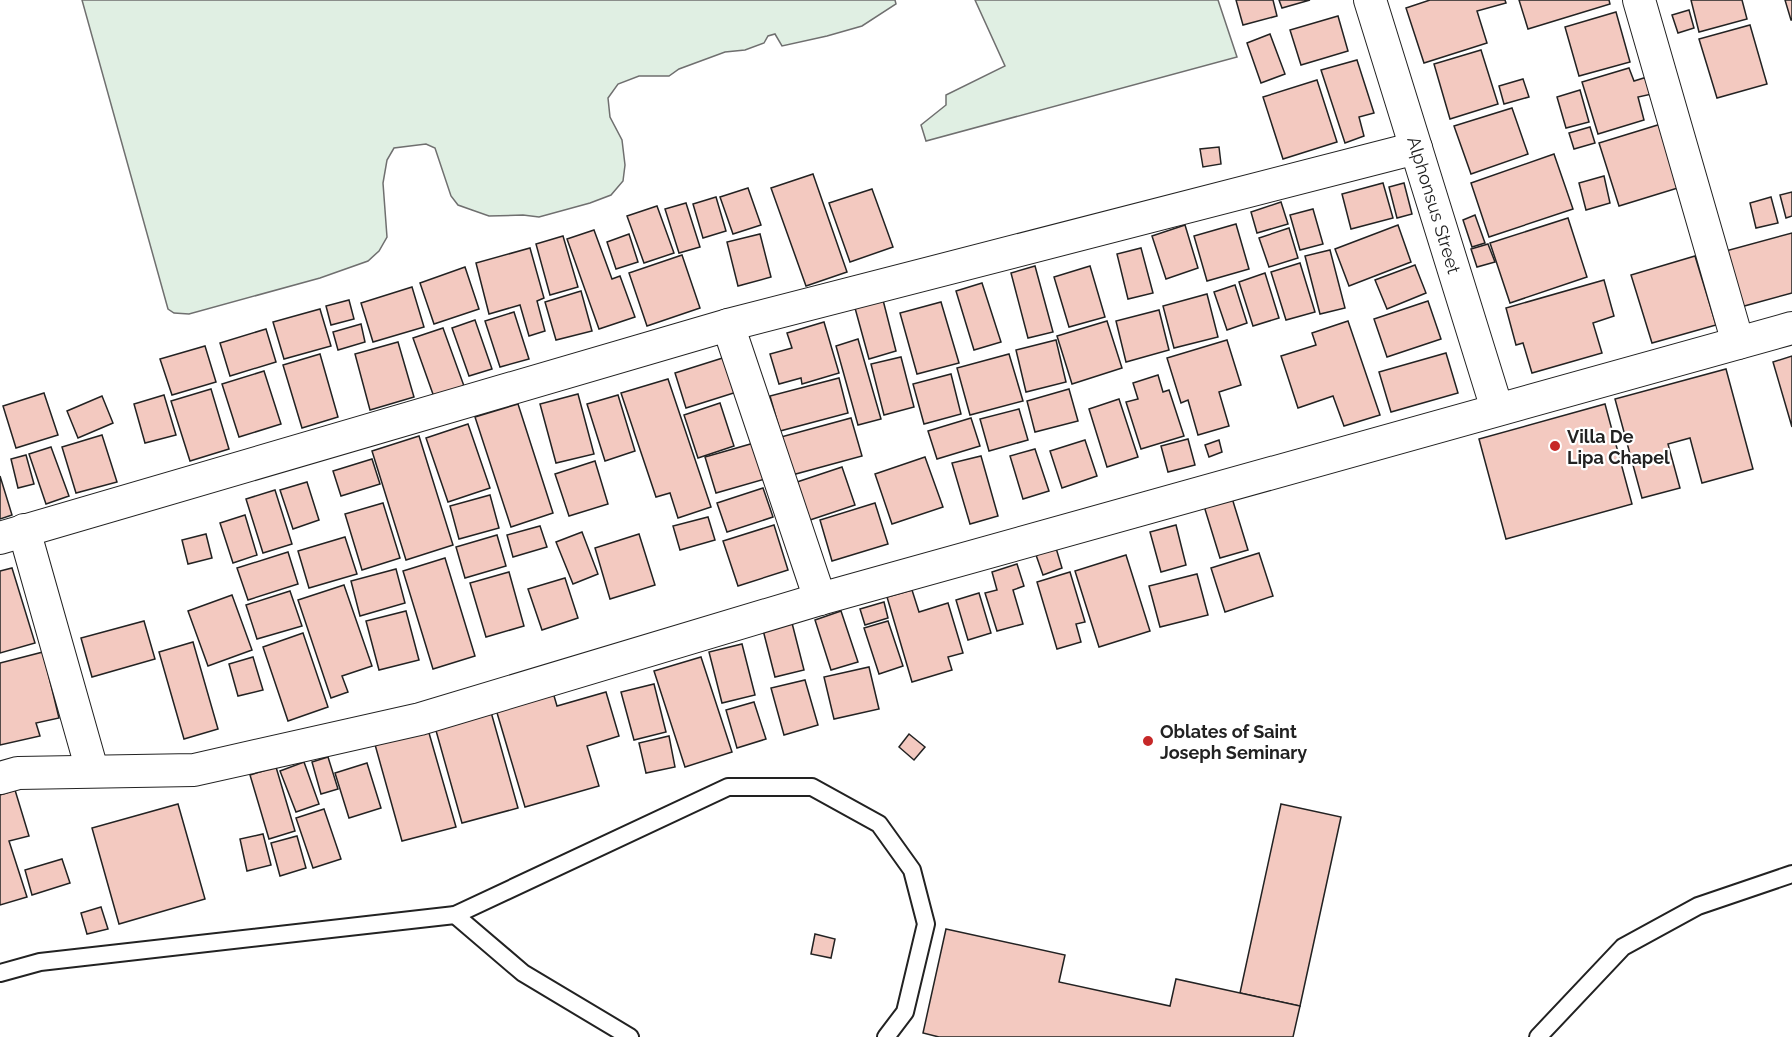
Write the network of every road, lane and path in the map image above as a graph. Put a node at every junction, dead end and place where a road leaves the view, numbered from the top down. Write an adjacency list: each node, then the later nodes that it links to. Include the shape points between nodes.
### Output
1 (1370, 0): 3 (street, Alphonsus Street)
2 (1639, 0): 6 (street)
3 (1416, 148): 4 (street); 7 (street, Alphonsus Street)
4 (728, 325): 8 (street); 9 (street)
5 (1792, 327): 6 (street)
6 (1738, 343): 7 (street)
7 (1497, 409): 9 (street)
8 (12, 534): 10 (street)
9 (820, 599): 10 (street, via 420,718 194,770)
10 (92, 770): 11 (street, via 18,772)
11 (0, 778)
12 (1792, 874): 17 (lane, via 1698,906 1623,947)
13 (454, 915): 14 (lane, via 40,962); 15 (lane, via 523,973); 16 (lane, via 728,787 812,787 879,824 912,870 926,924 905,1012)
14 (0, 973)
15 (630, 1037)
16 (886, 1037)
17 (1538, 1037)

